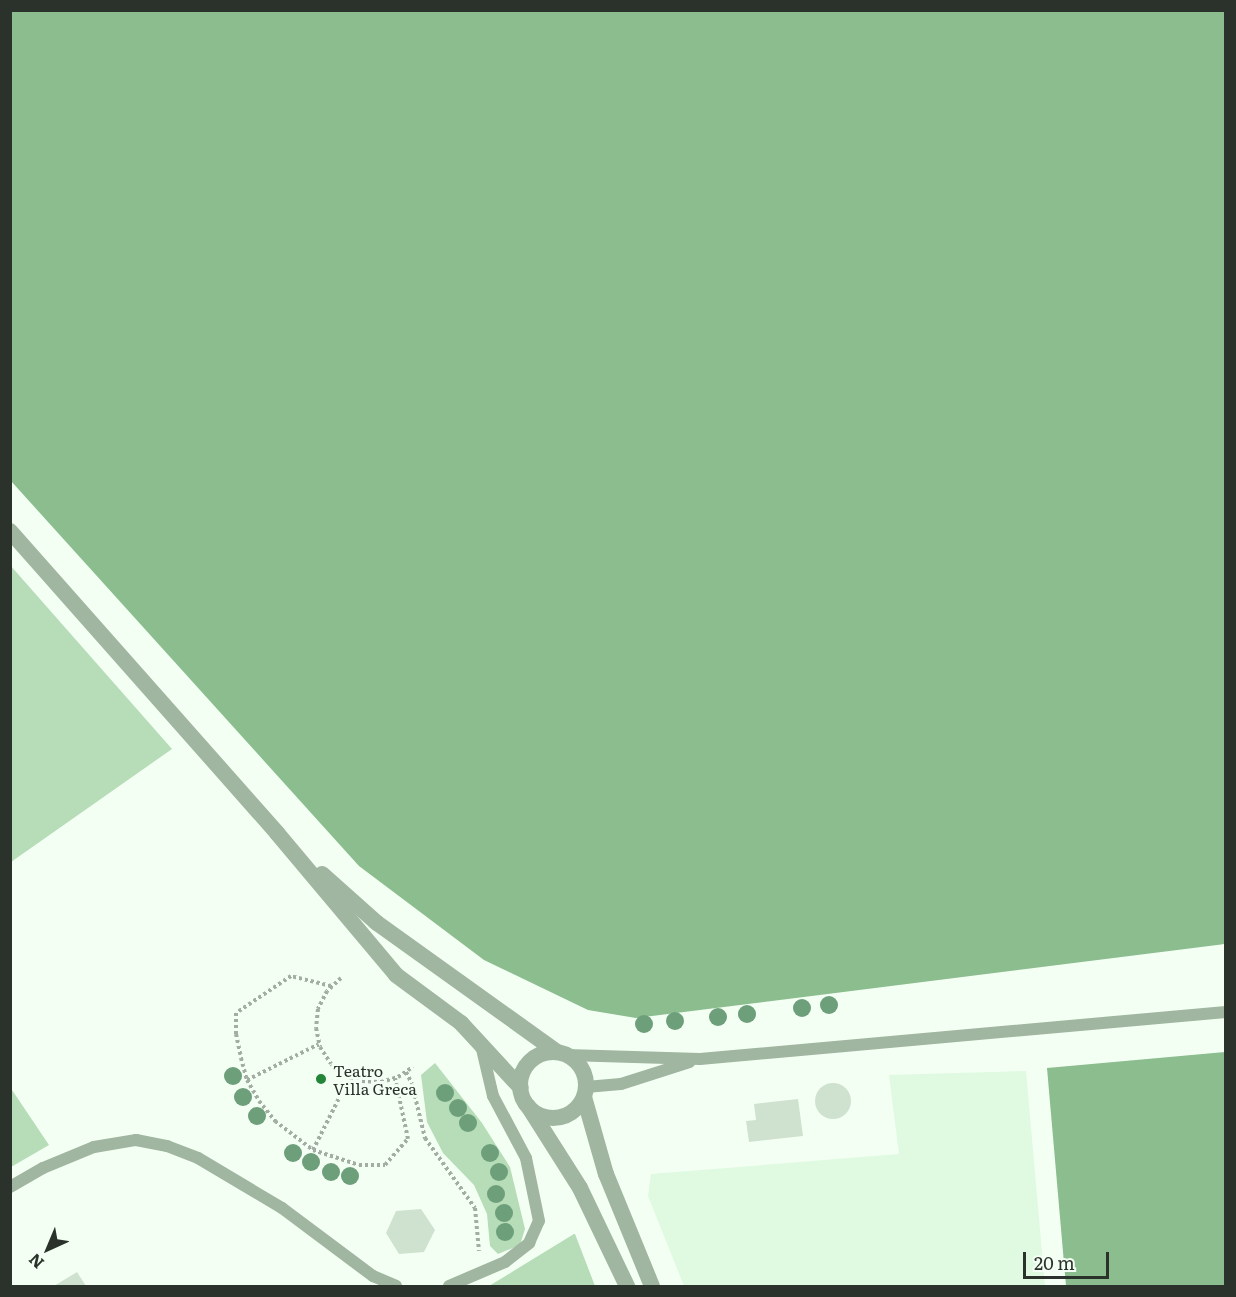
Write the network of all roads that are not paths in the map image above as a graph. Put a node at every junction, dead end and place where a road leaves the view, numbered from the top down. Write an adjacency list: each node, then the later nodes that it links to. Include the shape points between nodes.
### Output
1 (10, 531): 2 (street)
2 (277, 833): 4 (street, via 396,975 461,1023); 5 (street, via 377,923)
3 (1226, 1012): 6 (lane)
4 (481, 1045): 7 (street); 12 (lane, via 493,1096 526,1158 539,1221 529,1243 505,1262)
5 (562, 1054): 6 (lane); 7 (street, via 548,1052 531,1061 525,1068); 8 (street, via 582,1068)
6 (700, 1059): 8 (lane)
7 (521, 1088): 9 (street)
8 (585, 1092): 9 (street, via 572,1112 563,1116 544,1116); 14 (street, via 606,1174)
9 (528, 1106): 13 (street, via 580,1188)
10 (10, 1187): 11 (lane, via 94,1147 136,1140 167,1146 198,1158 282,1208 373,1276)
11 (396, 1287)
12 (448, 1287)
13 (627, 1287)
14 (652, 1287)

